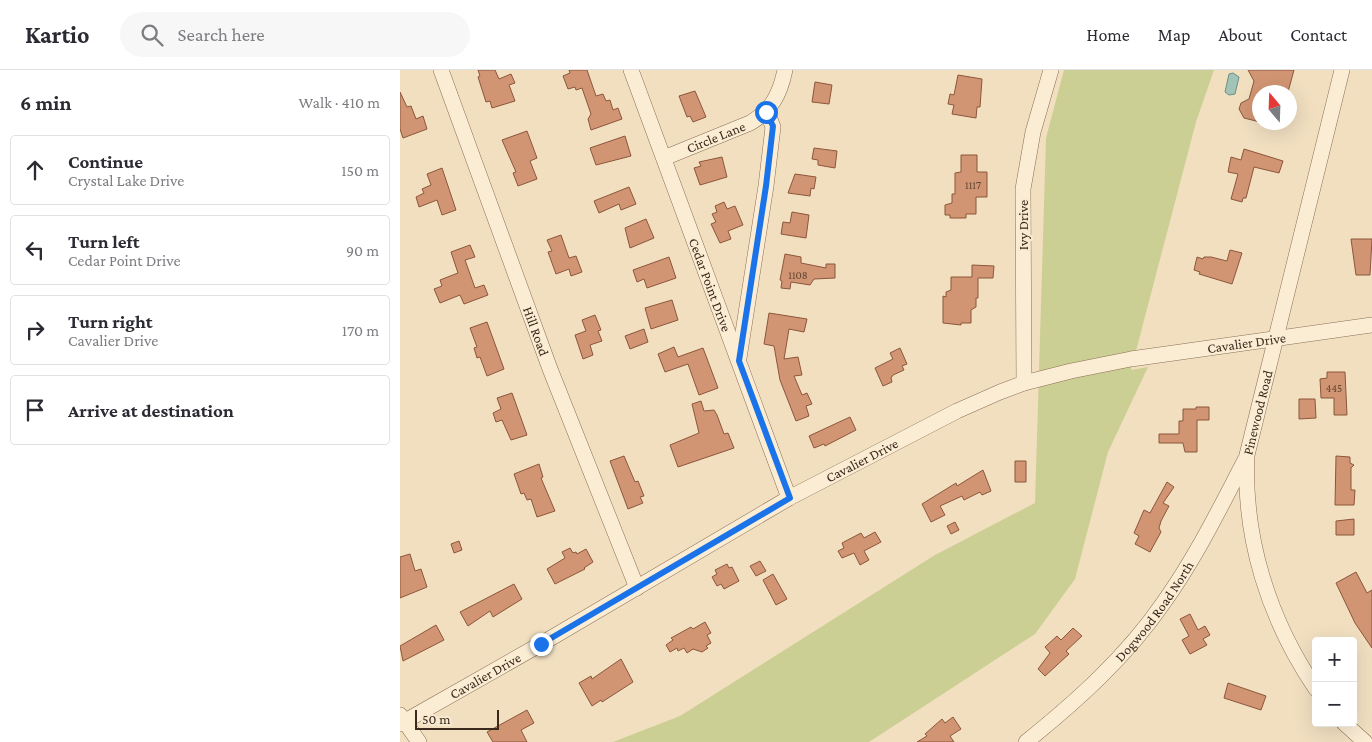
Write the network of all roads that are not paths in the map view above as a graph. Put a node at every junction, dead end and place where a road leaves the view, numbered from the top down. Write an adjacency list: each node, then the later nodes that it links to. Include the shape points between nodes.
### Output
1 (441, 70): 14 (street, Hill Road, via 550,370)
2 (631, 70): 7 (street, Cedar Point Drive)
3 (785, 70): 6 (street, via 778,95)
4 (1051, 70): 11 (street, Ivy Drive, via 1033,132 1023,189)
5 (1342, 70): 9 (street, Pinewood Road)
6 (766, 112): 7 (street, Circle Lane, via 750,123); 10 (street, via 773,126)
7 (664, 158): 10 (street, Cedar Point Drive)
8 (1372, 325): 9 (street, Cavalier Drive)
9 (1276, 339): 11 (street, Cavalier Drive, via 1131,359); 12 (street, Pinewood Road)
10 (739, 361): 13 (street, Cedar Point Drive)
11 (1024, 383): 13 (street, Cavalier Drive, via 957,411)
12 (1247, 455): 15 (street, Pinewood Road, via 1246,485 1251,528 1268,598 1283,633); 19 (street, Dogwood Road North, via 1204,538 1164,603 1103,674)
13 (790, 498): 14 (street, Cavalier Drive)
14 (637, 588): 16 (street, Cavalier Drive)
15 (1312, 682)
16 (402, 720): 18 (street)
17 (1348, 727): 20 (street)
18 (419, 742)
19 (1026, 742)
20 (1365, 742)

